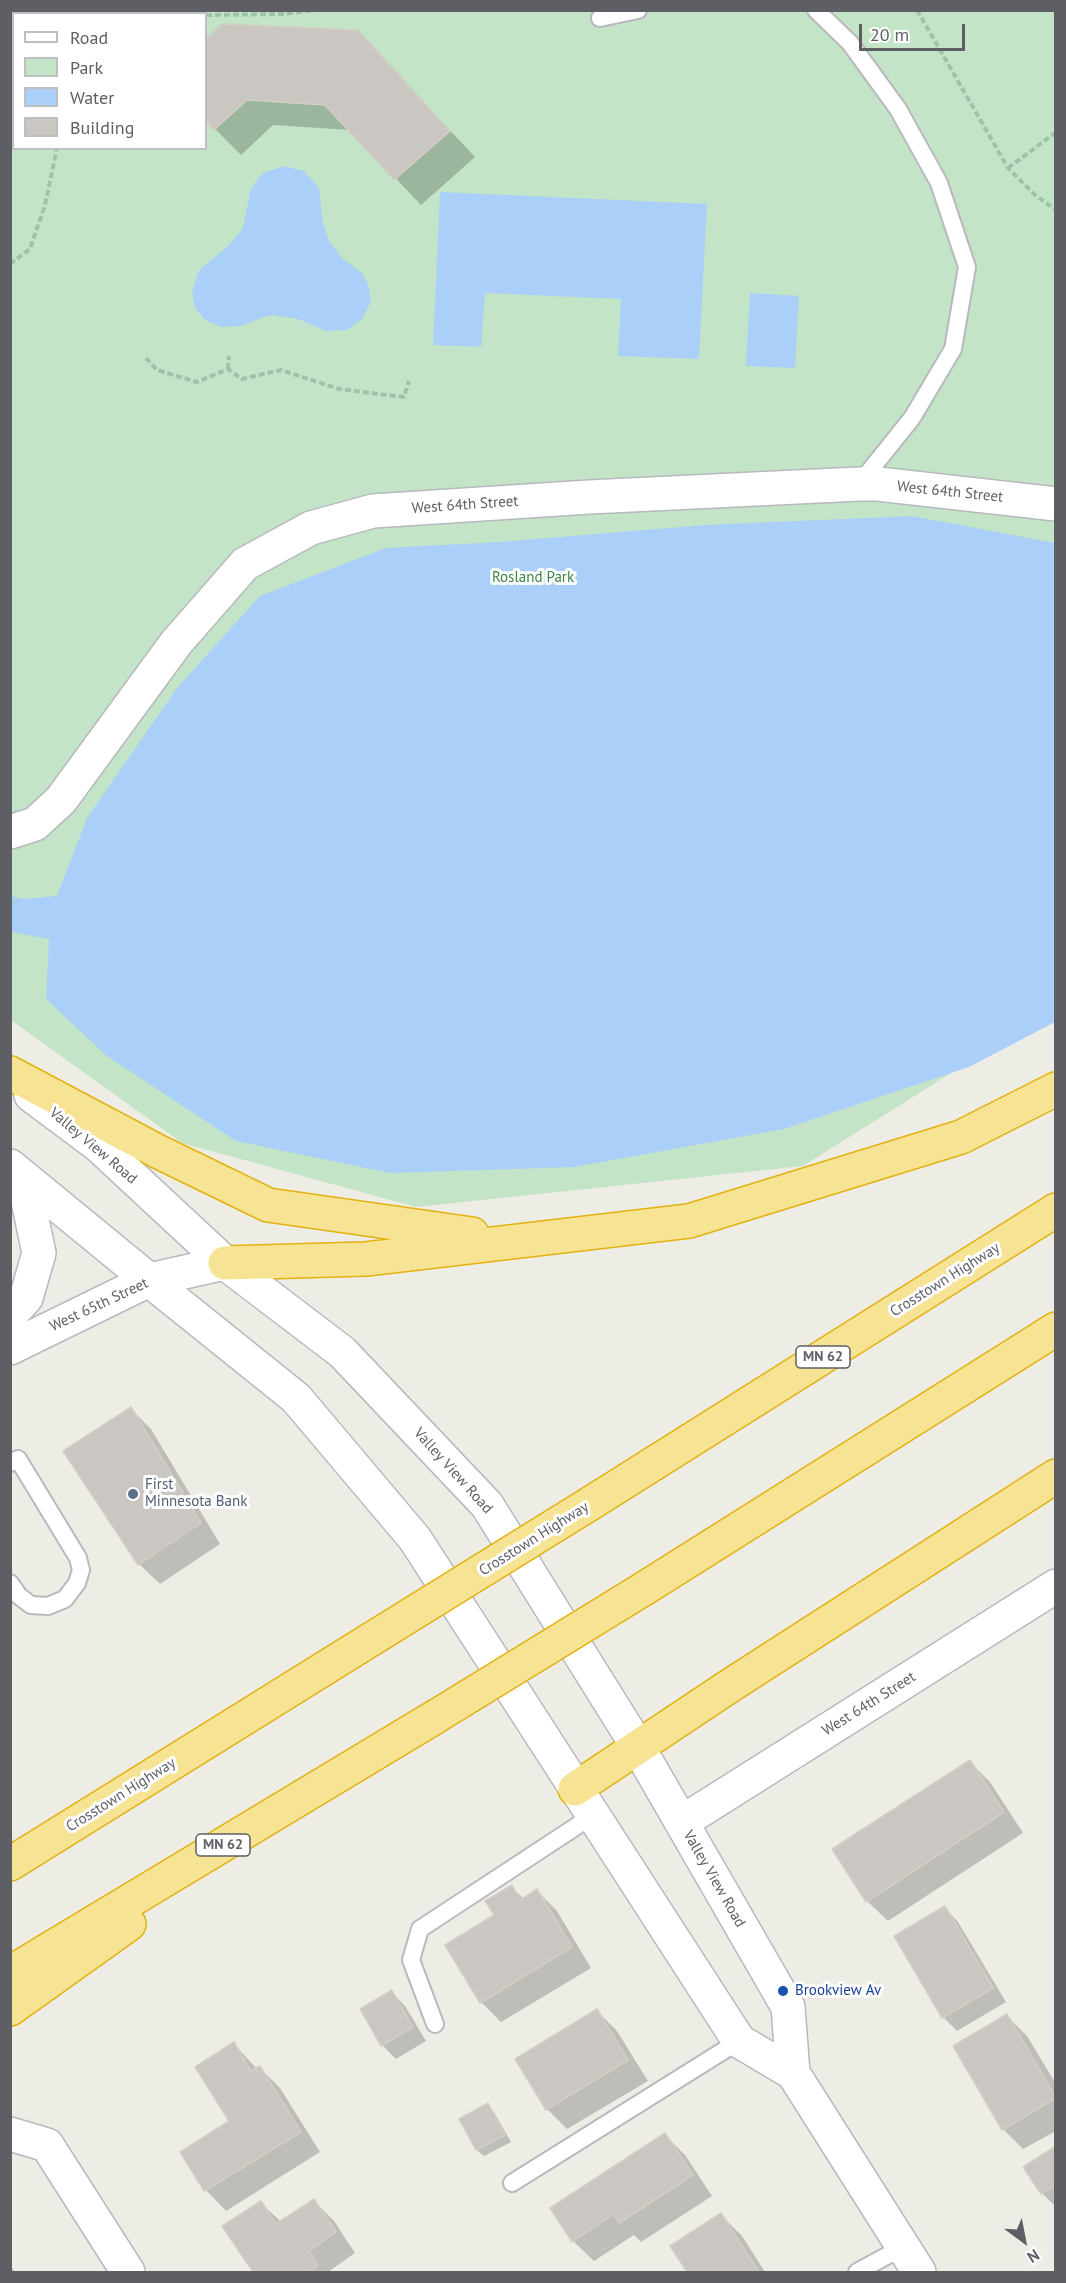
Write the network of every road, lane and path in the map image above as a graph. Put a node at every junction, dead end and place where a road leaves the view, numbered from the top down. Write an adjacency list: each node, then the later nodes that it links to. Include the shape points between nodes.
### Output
1 (316, 10): 5 (path)
2 (638, 10): 6 (lane)
3 (816, 10): 16 (lane, via 850,43 898,109 939,183 967,267 953,349 912,418)
4 (917, 10): 9 (path)
5 (207, 15)
6 (600, 18)
7 (1055, 133): 9 (path)
8 (57, 150): 11 (path, via 45,205 30,249)
9 (1008, 168): 10 (path)
10 (1056, 210)
11 (10, 264)
12 (229, 356): 14 (path)
13 (146, 358): 14 (path, via 157,370 197,382)
14 (228, 369): 15 (path, via 242,379 281,370 339,389 404,397)
15 (409, 381)
16 (859, 484): 17 (street, West 64th Street); 18 (street, West 64th Street, via 373,511 311,528 245,564 176,643 61,800 35,824)
17 (1053, 497)
18 (10, 832)
19 (10, 1073): 24 (highway, via 268,1205)
20 (10, 1080): 25 (street, Valley View Road, via 98,1145)
21 (1056, 1089): 24 (highway, via 961,1137 689,1221)
22 (17, 1172): 26 (street, Valley View Road); 27 (street, via 39,1253 26,1298)
23 (1056, 1210): 38 (highway, Crosstown Highway / MN 62, bridge)
24 (525, 1240): 25 (highway, via 366,1259)
25 (225, 1263): 26 (street, West 65th Street); 34 (street, Valley View Road, via 342,1352 487,1505)
26 (149, 1280): 29 (street, West 65th Street); 36 (street, Valley View Road, via 296,1398 415,1539)
27 (10, 1315)
28 (1056, 1329): 35 (highway, MN 62, bridge)
29 (10, 1348)
30 (10, 1463): 32 (lane, via 18,1459 78,1558 81,1570 65,1599 48,1606 31,1605)
31 (1056, 1476): 34 (highway)
32 (10, 1583)
33 (1056, 1586): 37 (street, West 64th Street)
34 (638, 1747): 36 (highway); 37 (street, Valley View Road)
35 (336, 1777): 39 (highway, MN 62); 40 (highway)
36 (584, 1802): 41 (lane, via 420,1929 411,1960); 42 (street, Valley View Road)
37 (681, 1822): 43 (street, Valley View Road, via 788,2007)
38 (10, 1864)
39 (10, 1972)
40 (10, 2008)
41 (435, 2024)
42 (739, 2041): 43 (street, Valley View Road); 45 (lane)
43 (793, 2073): 46 (street, Valley View Road)
44 (10, 2134): 47 (street, via 47,2145)
45 (512, 2183)
46 (911, 2260): 48 (lane)
47 (128, 2272)
48 (857, 2272)

